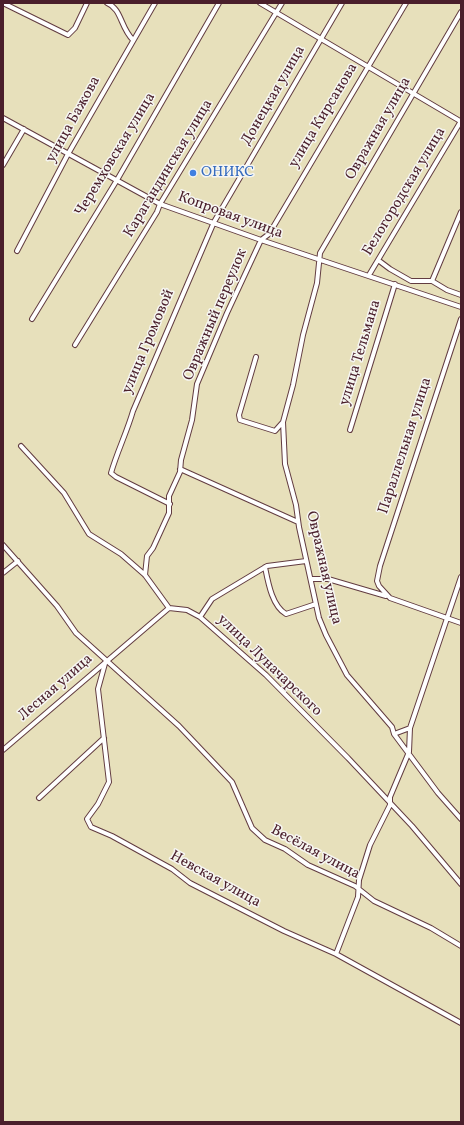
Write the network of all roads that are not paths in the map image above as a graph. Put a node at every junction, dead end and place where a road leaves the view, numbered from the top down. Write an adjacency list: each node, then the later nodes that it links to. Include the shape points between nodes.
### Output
1 (3, 3): 2 (street, via 68,35 75,28)
2 (87, 3)
3 (107, 3): 13 (street, via 116,9 126,33)
4 (154, 3): 13 (street, улица Бажова)
5 (219, 3): 21 (street, Черемховская улица)
6 (260, 3): 11 (street)
7 (282, 3): 11 (street, Карагандинская улица)
8 (342, 3): 12 (street, Донецкая улица)
9 (406, 3): 14 (street, улица Кирсанова)
10 (461, 12): 15 (street, Овражная улица)
11 (276, 13): 12 (street); 22 (street, Карагандинская улица)
12 (321, 38): 14 (street); 24 (street, Донецкая улица)
13 (133, 40): 19 (street, улица Бажова)
14 (368, 66): 15 (street); 25 (street, улица Кирсанова, via 269,234)
15 (414, 94): 17 (street); 27 (street, Овражная улица)
16 (3, 118): 18 (street, Копровая улица)
17 (461, 121): 28 (street, Белогородская улица)
18 (24, 129): 19 (street, Копровая улица); 20 (street)
19 (68, 154): 21 (street, Копровая улица); 26 (street, улица Бажова)
20 (3, 164)
21 (117, 180): 22 (street, Копровая улица); 34 (street, Черемховская улица)
22 (160, 204): 24 (street, Копровая улица); 36 (street, Карагандинская улица, via 119,276)
23 (461, 212): 30 (street)
24 (214, 222): 25 (street, Копровая улица); 42 (street, улица Громовой, via 133,411 127,434 111,473)
25 (261, 240): 27 (street, Копровая улица); 41 (street, Овражный переулок, via 197,384 192,420 180,460)
26 (17, 251)
27 (318, 260): 29 (street, Копровая улица); 38 (street, Овражная улица, via 317,283)
28 (378, 260): 29 (street, Белогородская улица); 30 (street, via 411,281)
29 (369, 275): 31 (street, Копровая улица)
30 (432, 281): 32 (street)
31 (395, 284): 33 (street, Копровая улица); 39 (street, улица Тельмана)
32 (461, 295)
33 (461, 307)
34 (32, 319)
35 (461, 319): 52 (street, Параллельная улица, via 380,566 379,586)
36 (75, 345)
37 (256, 357): 38 (street, via 239,415 240,420 275,430)
38 (283, 422): 43 (street, Овражная улица, via 285,464)
39 (350, 430)
40 (21, 446): 49 (street, via 64,493 89,534 121,554)
41 (180, 471): 42 (street, Овражный переулок, via 169,496); 43 (street)
42 (170, 504): 49 (street, Овражный переулок, via 164,525 147,556)
43 (298, 522): 46 (street, Овражная улица)
44 (3, 545): 45 (street)
45 (18, 561): 48 (street); 58 (street, via 57,606 76,633)
46 (306, 561): 47 (street); 51 (street, Овражная улица)
47 (265, 567): 53 (street, via 269,588 281,611 286,614); 55 (street, via 212,599)
48 (3, 573)
49 (145, 575): 54 (street)
50 (461, 577): 56 (street)
51 (312, 579): 52 (street, via 347,583); 53 (street, Овражная улица)
52 (390, 598): 56 (street)
53 (316, 604): 60 (street, Овражная улица, via 326,635 347,675 392,727)
54 (169, 608): 55 (street, улица Луначарского, via 187,610); 58 (street, Лесная улица)
55 (200, 617): 65 (street, улица Луначарского, via 266,675 348,758)
56 (446, 619): 57 (street); 59 (street)
57 (461, 623)
58 (106, 660): 61 (street, via 98,689); 62 (street, Лесная улица); 68 (street, Весёлая улица, via 179,726 232,782 257,835 285,849 308,865)
59 (410, 728): 60 (street); 63 (street)
60 (394, 734): 63 (street, Овражная улица)
61 (104, 738): 64 (street); 70 (street, Невская улица, via 109,782 87,819 91,827 172,869 190,883 284,931)
62 (3, 750)
63 (409, 752): 65 (street, via 390,797); 66 (street, Овражная улица, via 438,793)
64 (39, 798)
65 (390, 805): 67 (street, улица Луначарского, via 412,826); 68 (street, via 370,845 359,880)
66 (461, 819)
67 (461, 884)
68 (359, 890): 69 (street, Весёлая улица, via 374,902 431,928); 70 (street)
69 (461, 946)
70 (336, 954): 71 (street, Невская улица)
71 (461, 1022)

